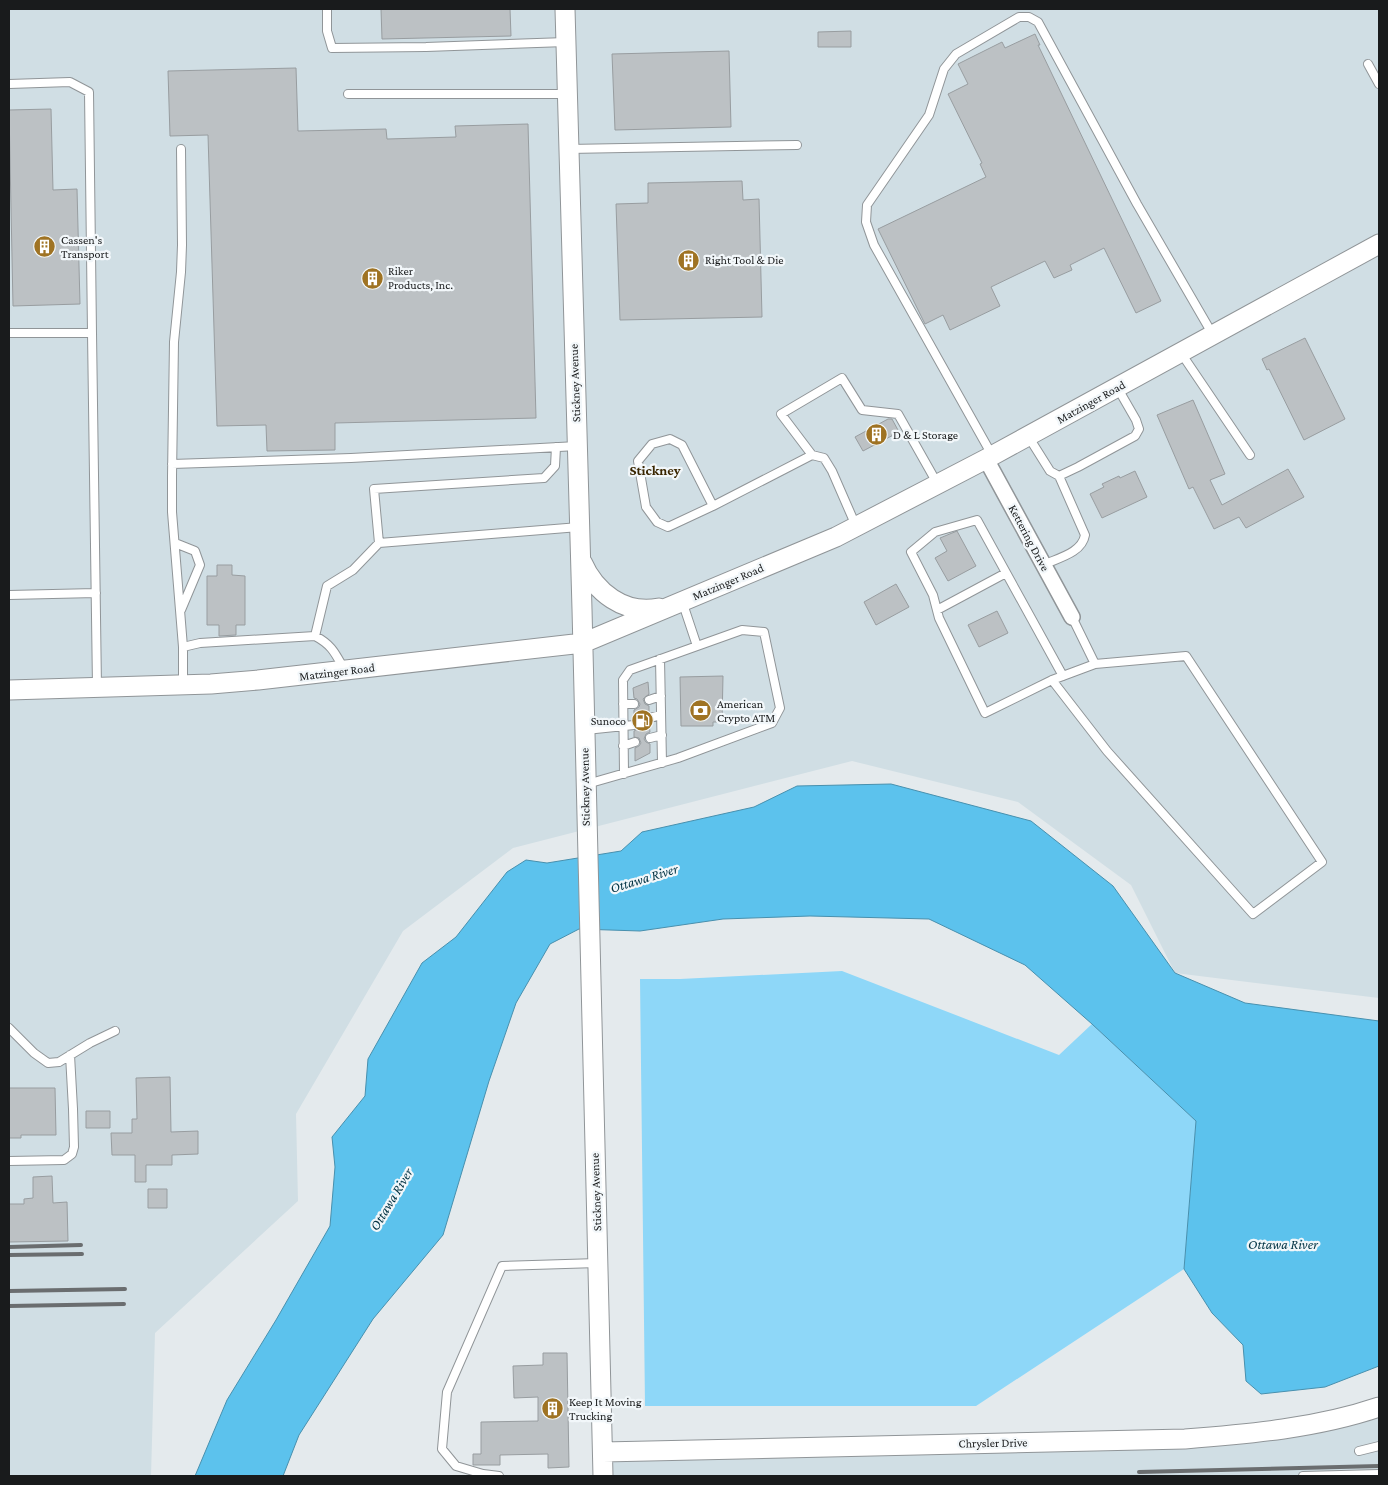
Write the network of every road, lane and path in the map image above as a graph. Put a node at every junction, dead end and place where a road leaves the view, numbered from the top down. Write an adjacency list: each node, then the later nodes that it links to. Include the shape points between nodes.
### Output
1 (328, 9): 3 (lane, via 327,31 332,48)
2 (564, 9): 3 (street, Stickney Avenue)
3 (566, 42): 8 (street, Stickney Avenue)
4 (1368, 64): 6 (lane)
5 (9, 84): 13 (lane, via 70,82 89,92)
6 (1379, 84)
7 (348, 94): 8 (lane)
8 (567, 94): 11 (street, Stickney Avenue)
9 (797, 145): 11 (lane)
10 (181, 149): 24 (lane, via 182,263 174,342)
11 (568, 149): 19 (street, Stickney Avenue)
12 (1379, 244): 15 (street, Matzinger Road)
13 (92, 332): 14 (lane); 35 (lane)
14 (9, 333)
15 (1213, 335): 16 (street, Matzinger Road); 23 (lane, via 1038,22 1019,17 956,54 944,69 929,115 868,205 866,222 874,245)
16 (1181, 352): 17 (street, Matzinger Road); 22 (lane)
17 (1117, 387): 18 (street, Matzinger Road); 25 (lane, via 1139,429 1134,436)
18 (1028, 436): 23 (street, Matzinger Road); 25 (lane, via 1050,471)
19 (577, 446): 20 (lane); 29 (street, Stickney Avenue)
20 (556, 447): 24 (lane); 31 (lane, via 555,466 544,478 374,489)
21 (812, 455): 26 (lane, via 782,414 842,378 862,410 898,414); 27 (lane); 28 (lane, via 824,458)
22 (1250, 455)
23 (989, 457): 26 (street, Matzinger Road); 33 (street, Kettering Drive)
24 (172, 464): 30 (lane)
25 (1059, 476): 33 (lane, via 1085,536 1080,548)
26 (938, 484): 28 (street, Matzinger Road)
27 (714, 506): 27 (lane, via 668,527 657,522 646,507 638,461 652,444 670,439 682,445)
28 (856, 526): 37 (street, Matzinger Road)
29 (579, 527): 31 (lane); 32 (street, Stickney Avenue)
30 (175, 543): 39 (lane); 39 (lane, via 195,551 200,565)
31 (379, 543): 41 (lane, via 353,570 328,586)
32 (580, 559): 37 (street, via 592,582 611,599 632,608 652,609); 42 (street, Stickney Avenue)
33 (1043, 565): 40 (street, Kettering Drive)
34 (1006, 574): 38 (lane); 38 (lane, via 977,520 935,532 911,552); 48 (lane)
35 (96, 593): 36 (lane); 51 (lane)
36 (9, 595)
37 (678, 603): 42 (street, Matzinger Road); 43 (lane)
38 (937, 610): 49 (lane, via 985,713)
39 (180, 611): 44 (lane)
40 (1072, 617): 46 (lane)
41 (315, 636): 44 (lane, via 200,643); 47 (lane, via 333,648)
42 (583, 643): 47 (street, Matzinger Road); 61 (street, Stickney Avenue)
43 (697, 646): 45 (lane); 66 (lane, via 742,630 764,632 780,708 772,723)
44 (184, 647): 50 (lane)
45 (660, 659): 53 (lane); 55 (lane, via 630,670 623,680)
46 (1095, 664): 48 (lane); 49 (lane, via 1186,656 1322,862 1253,914 1107,751)
47 (345, 671): 50 (street, Matzinger Road)
48 (1063, 676): 49 (lane)
49 (1052, 680)
50 (183, 684): 51 (street, Matzinger Road)
51 (97, 687): 52 (street, Matzinger Road)
52 (9, 690)
53 (661, 696): 54 (lane); 57 (lane)
54 (649, 700)
55 (623, 704): 56 (lane); 60 (lane)
56 (634, 704)
57 (661, 715): 58 (lane); 62 (lane)
58 (649, 718)
59 (634, 725): 60 (lane)
60 (623, 727): 61 (lane); 65 (lane)
61 (584, 731): 68 (street, Stickney Avenue)
62 (662, 735): 63 (lane); 66 (lane)
63 (650, 738)
64 (635, 742): 65 (lane)
65 (623, 746): 67 (lane)
66 (662, 763): 67 (lane)
67 (624, 774): 68 (lane)
68 (585, 784): 73 (street, Stickney Avenue)
69 (9, 1028): 71 (lane, via 48,1063 59,1062)
70 (115, 1032): 71 (lane)
71 (70, 1055): 72 (lane, via 72,1154 64,1160)
72 (9, 1161)
73 (598, 1262): 77 (street, Stickney Avenue); 79 (lane, via 502,1266 447,1392 442,1449 456,1466)
74 (1379, 1407): 77 (street, Chrysler Drive, via 1302,1426 1185,1439)
75 (1379, 1446): 76 (lane)
76 (1359, 1451)
77 (603, 1452): 80 (street, Stickney Avenue)
78 (1379, 1474): 81 (lane)
79 (499, 1476)
80 (603, 1476)
81 (1303, 1476)

